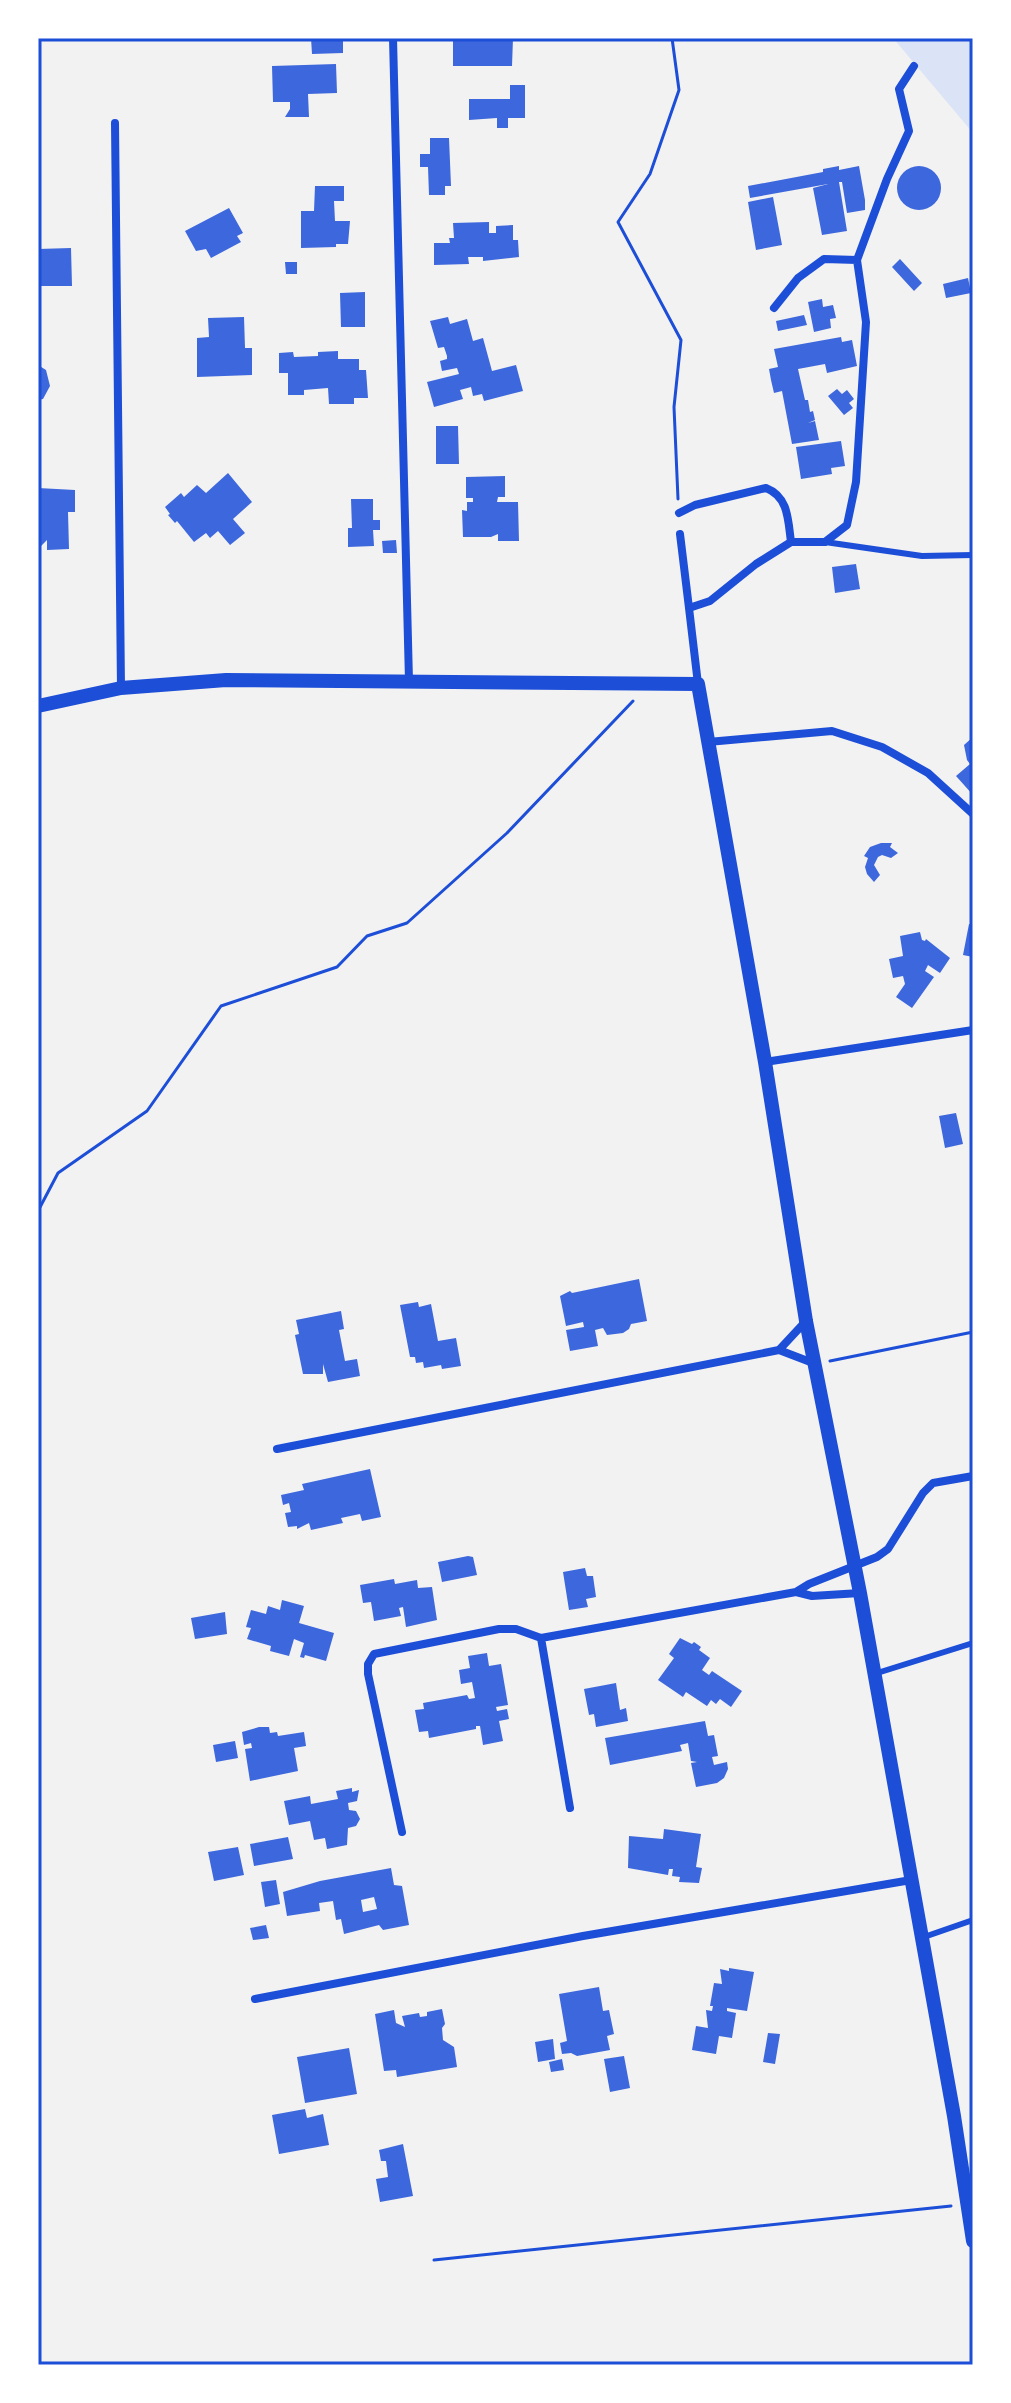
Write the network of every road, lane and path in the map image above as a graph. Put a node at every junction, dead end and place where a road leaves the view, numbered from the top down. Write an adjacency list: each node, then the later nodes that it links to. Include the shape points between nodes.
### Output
1 (393, 38): 13 (street)
2 (672, 38): 7 (path, via 679,90 650,174 618,222 681,340 674,407)
3 (914, 66): 5 (street, via 899,89 909,131)
4 (115, 123): 16 (street)
5 (857, 260): 6 (street, via 824,259 798,278); 10 (street, via 866,322 856,482 847,525)
6 (774, 308)
7 (679, 513): 9 (street, via 766,488 786,506)
8 (680, 534): 12 (street)
9 (791, 542): 10 (street); 12 (street, via 710,601)
10 (825, 542): 11 (lane, via 922,556)
11 (973, 555)
12 (689, 608): 15 (street)
13 (409, 681): 14 (street); 16 (street, via 226,680)
14 (650, 684): 15 (street); 22 (path, via 507,833 407,923 367,936 337,967 221,1006 147,1111 58,1173)
15 (698, 684): 18 (street)
16 (121, 688): 17 (street)
17 (38, 706)
18 (708, 742): 19 (street, via 832,731 882,747 928,773); 21 (street)
19 (973, 814)
20 (973, 1030): 21 (street)
21 (765, 1062): 23 (street)
22 (38, 1211)
23 (806, 1321): 25 (street); 26 (street)
24 (973, 1332): 26 (path)
25 (779, 1350): 26 (street); 27 (street)
26 (814, 1364): 29 (street)
27 (277, 1449)
28 (973, 1476): 29 (street, via 933,1483 888,1549)
29 (855, 1565): 30 (street); 31 (street)
30 (796, 1592): 31 (street); 32 (street)
31 (860, 1593): 34 (street)
32 (541, 1638): 35 (street); 36 (street, via 499,1629 382,1651 370,1658 368,1674)
33 (973, 1643): 34 (lane)
34 (874, 1674): 37 (street)
35 (570, 1808)
36 (402, 1832)
37 (911, 1880): 39 (street); 40 (street)
38 (973, 1920): 39 (lane)
39 (921, 1938): 41 (street)
40 (255, 1999)
41 (966, 2205): 42 (street); 43 (path)
42 (973, 2241)
43 (434, 2260)

